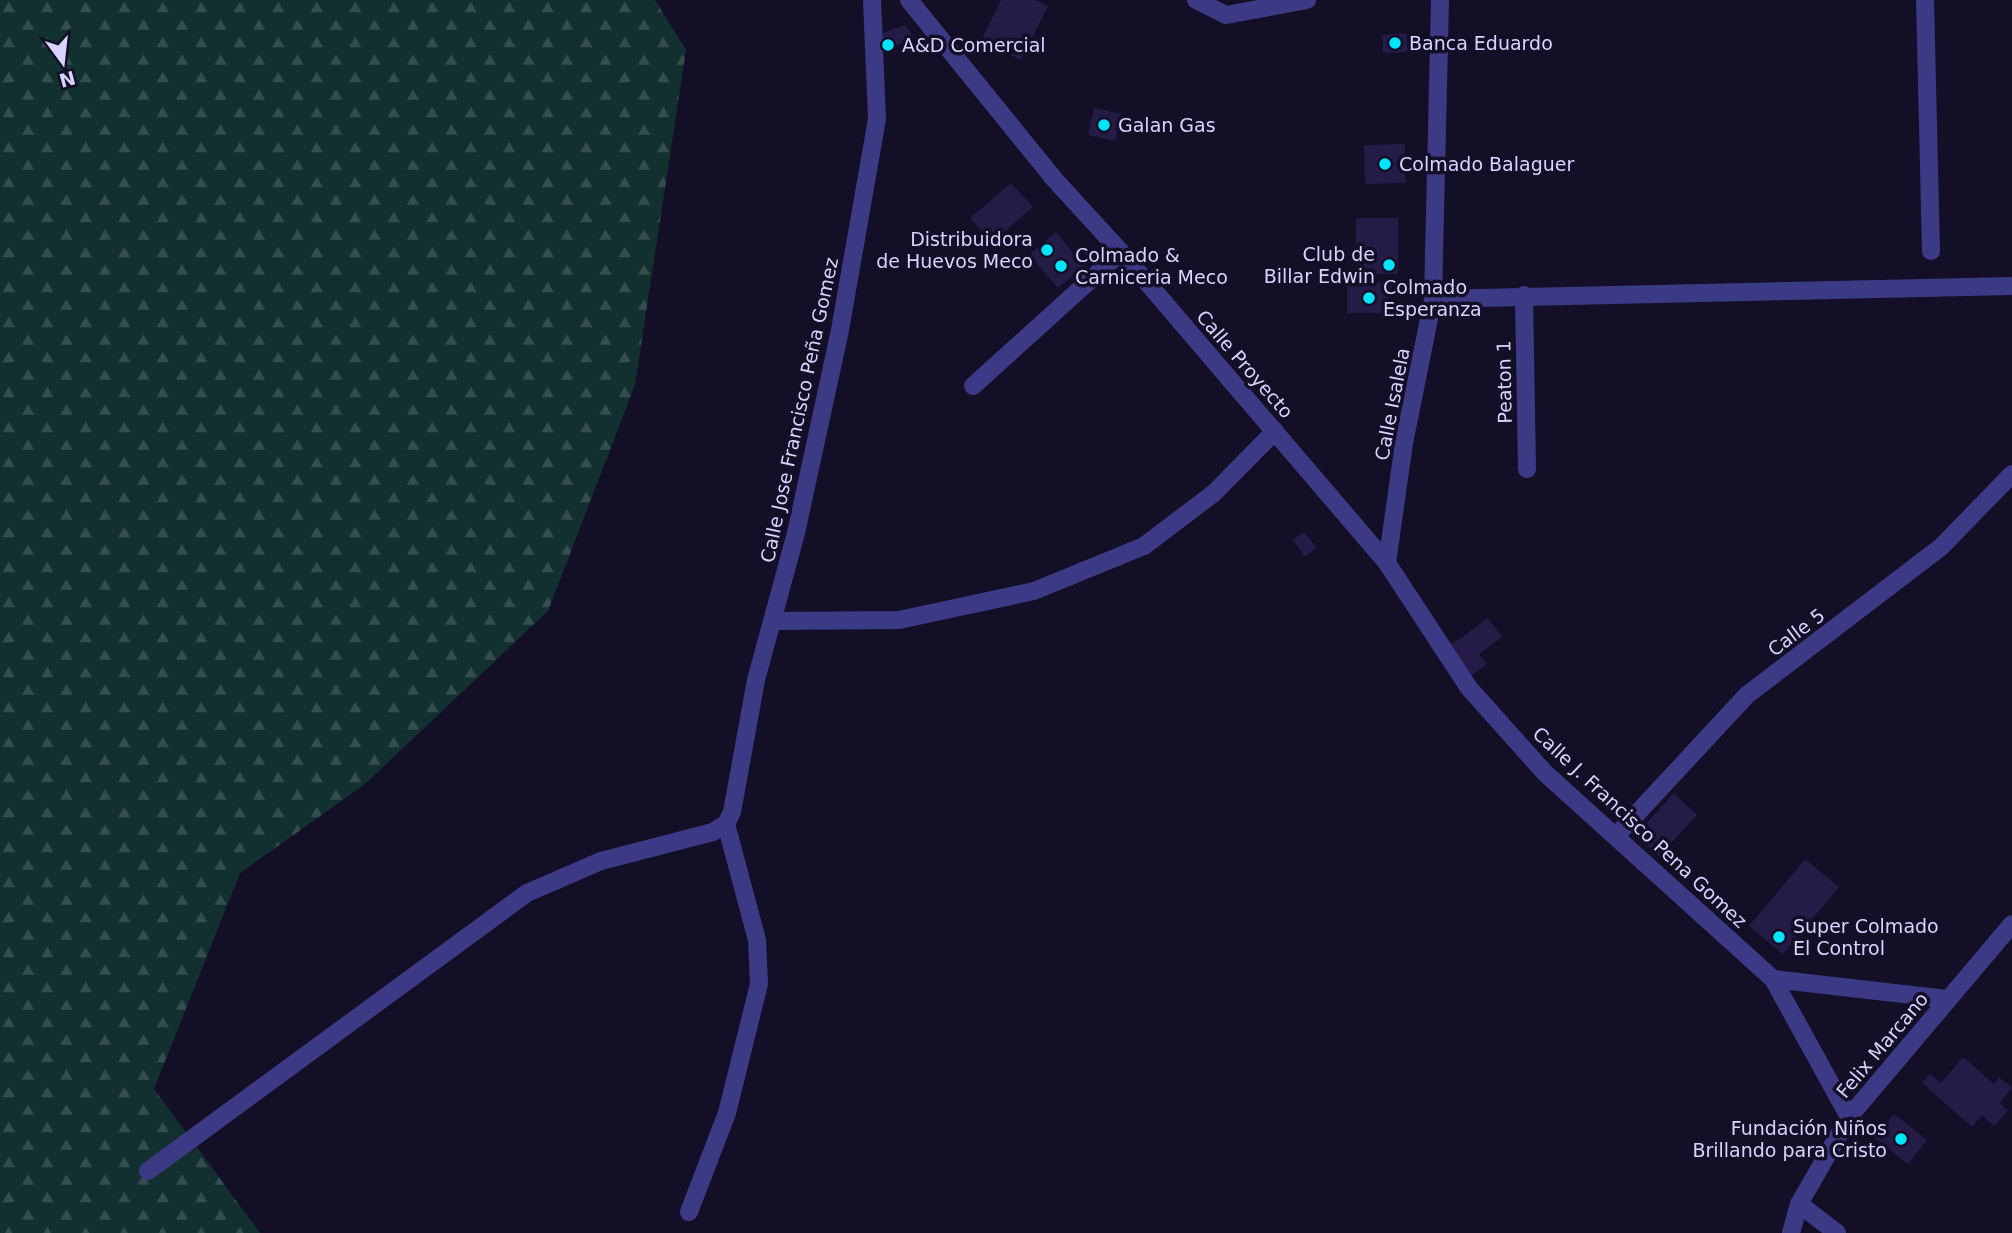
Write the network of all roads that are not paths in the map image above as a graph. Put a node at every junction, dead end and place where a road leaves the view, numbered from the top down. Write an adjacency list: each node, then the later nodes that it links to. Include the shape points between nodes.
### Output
1 (872, 0): 17 (street, Calle Jose Francisco Peña Gomez, via 877,118 837,343)
2 (909, 0): 8 (street, Calle Proyecto, via 1055,180)
3 (1196, 0): 4 (street, via 1226,15)
4 (1307, 0)
5 (1440, 0): 11 (street, Calle Isalela)
6 (1925, 0): 7 (street)
7 (1931, 251)
8 (1121, 252): 12 (street); 13 (street, Calle Proyecto)
9 (2012, 286): 10 (street)
10 (1524, 295): 11 (street); 14 (street, Peaton 1)
11 (1433, 299): 16 (street, Calle Isalela, via 1404,443)
12 (973, 386)
13 (1275, 431): 16 (street, Calle Proyecto); 17 (street, via 1214,494 1144,547 1034,591 898,620)
14 (1527, 468)
15 (2012, 474): 19 (street, Calle 5, via 1941,547 1747,695)
16 (1387, 564): 19 (street, Calle J. Francisco Pena Gomez, via 1469,688 1545,773)
17 (774, 621): 18 (street, Calle Jose Francisco Peña Gomez, via 756,680)
18 (726, 824): 24 (street, via 713,832 601,861 527,893); 26 (street, via 757,940 759,984 727,1113)
19 (1616, 836): 21 (street, Calle J. Francisco Pena Gomez)
20 (2012, 924): 22 (street, Felix Marcano)
21 (1773, 979): 22 (street); 23 (street, Calle J. Francisco Pena Gomez)
22 (1947, 999): 23 (street, Felix Marcano)
23 (1849, 1117): 25 (street, Felix Marcano)
24 (148, 1171)
25 (1799, 1203): 27 (street, Felix Marcano); 28 (street)
26 (689, 1212)
27 (1791, 1233)
28 (1837, 1233)

